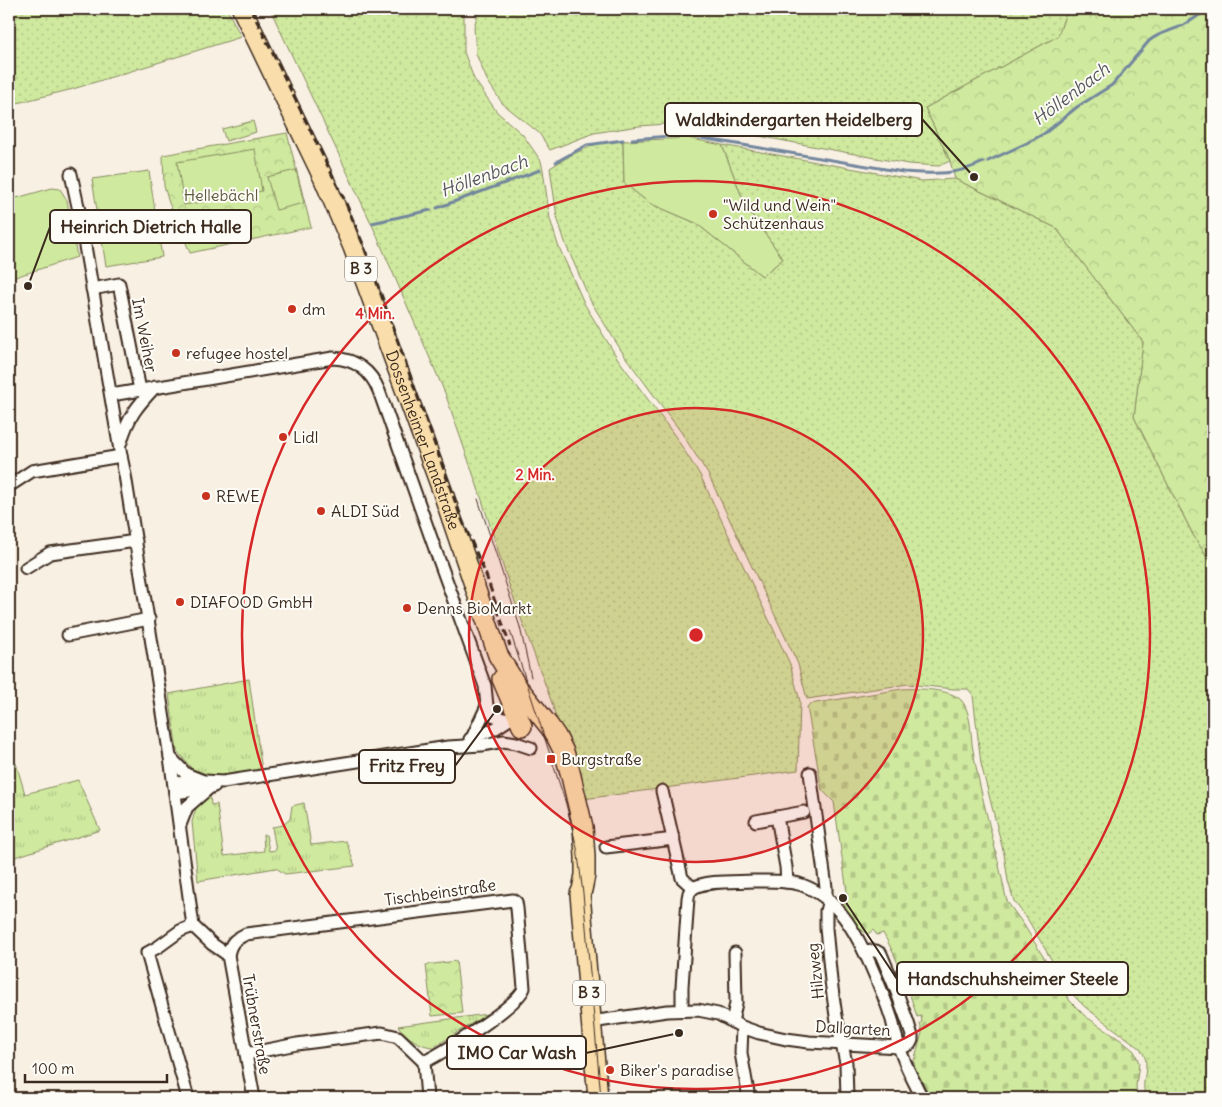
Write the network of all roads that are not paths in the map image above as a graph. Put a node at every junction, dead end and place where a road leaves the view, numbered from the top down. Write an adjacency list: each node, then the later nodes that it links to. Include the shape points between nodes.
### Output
1 (242, 9): 13 (main road, Dossenheimer Landstraße / B 3, via 320,169 353,247)
2 (72, 174): 3 (street)
3 (92, 289): 5 (street, Im Weiher, via 119,284); 6 (street)
4 (155, 387): 5 (street); 7 (street, via 126,424); 15 (street, via 333,358 357,364 367,373 379,391 484,682)
5 (140, 390): 6 (street)
6 (111, 394): 7 (street)
7 (120, 451): 8 (street, via 32,471); 9 (street)
8 (9, 486)
9 (136, 541): 10 (street, via 50,553); 11 (street)
10 (26, 568)
11 (148, 619): 12 (street); 21 (street)
12 (68, 635)
13 (498, 655): 14 (main road, Dossenheimer Landstraße / B 3); 16 (main road, Dossenheimer Landstraße / B 3, via 500,676)
14 (520, 690): 16 (street, Dossenheimer Landstraße); 22 (main road, Dossenheimer Landstraße / B 3, via 556,736)
15 (487, 706): 16 (street, via 493,714); 17 (street)
16 (517, 720): 17 (street); 18 (street, via 515,735); 22 (main road, Dossenheimer Landstraße / B 3, via 538,724)
17 (472, 738): 19 (street)
18 (504, 741): 19 (street); 20 (street)
19 (448, 747): 24 (street)
20 (531, 748)
21 (170, 758): 24 (street, via 186,774); 25 (street)
22 (568, 763): 40 (main road, Dossenheimer Landstraße / B 3, via 583,827 585,875 580,894)
23 (810, 773): 35 (street, Hilzweg)
24 (207, 785): 25 (street); 30 (street, via 188,807)
25 (174, 788): 30 (street)
26 (662, 791): 31 (street)
27 (804, 812): 28 (street)
28 (777, 817): 29 (street); 33 (street)
29 (756, 821)
30 (180, 825): 36 (street)
31 (674, 839): 32 (street); 34 (street, via 682,878)
32 (606, 847)
33 (786, 882): 34 (street, via 709,883); 35 (street, via 802,885)
34 (693, 888): 39 (street, via 688,898)
35 (828, 899): 42 (street, Hilzweg, via 826,928 832,990); 43 (street, Dallgarten, via 845,918 864,951 881,954 912,1036 912,1042)
36 (193, 926): 38 (street); 46 (street, via 148,953)
37 (734, 953): 41 (street)
38 (228, 955): 44 (street, Trübnerstraße); 45 (street, Tischbeinstraße, via 236,939 246,934 513,900 517,908 522,993 489,1020)
39 (682, 1009): 40 (street); 41 (street, via 712,1012)
40 (592, 1022): 49 (main road, Dossenheimer Landstraße / B 3)
41 (737, 1024): 42 (street, Dallgarten, via 786,1039); 50 (street)
42 (842, 1044): 43 (street, Dallgarten); 51 (street, Hilzweg)
43 (899, 1047): 52 (street)
44 (246, 1054): 45 (street, via 382,1032 398,1038); 47 (street, Trübnerstraße)
45 (424, 1062): 48 (street)
46 (188, 1098)
47 (254, 1098)
48 (426, 1098)
49 (598, 1098)
50 (749, 1098)
51 (847, 1098)
52 (922, 1098)

